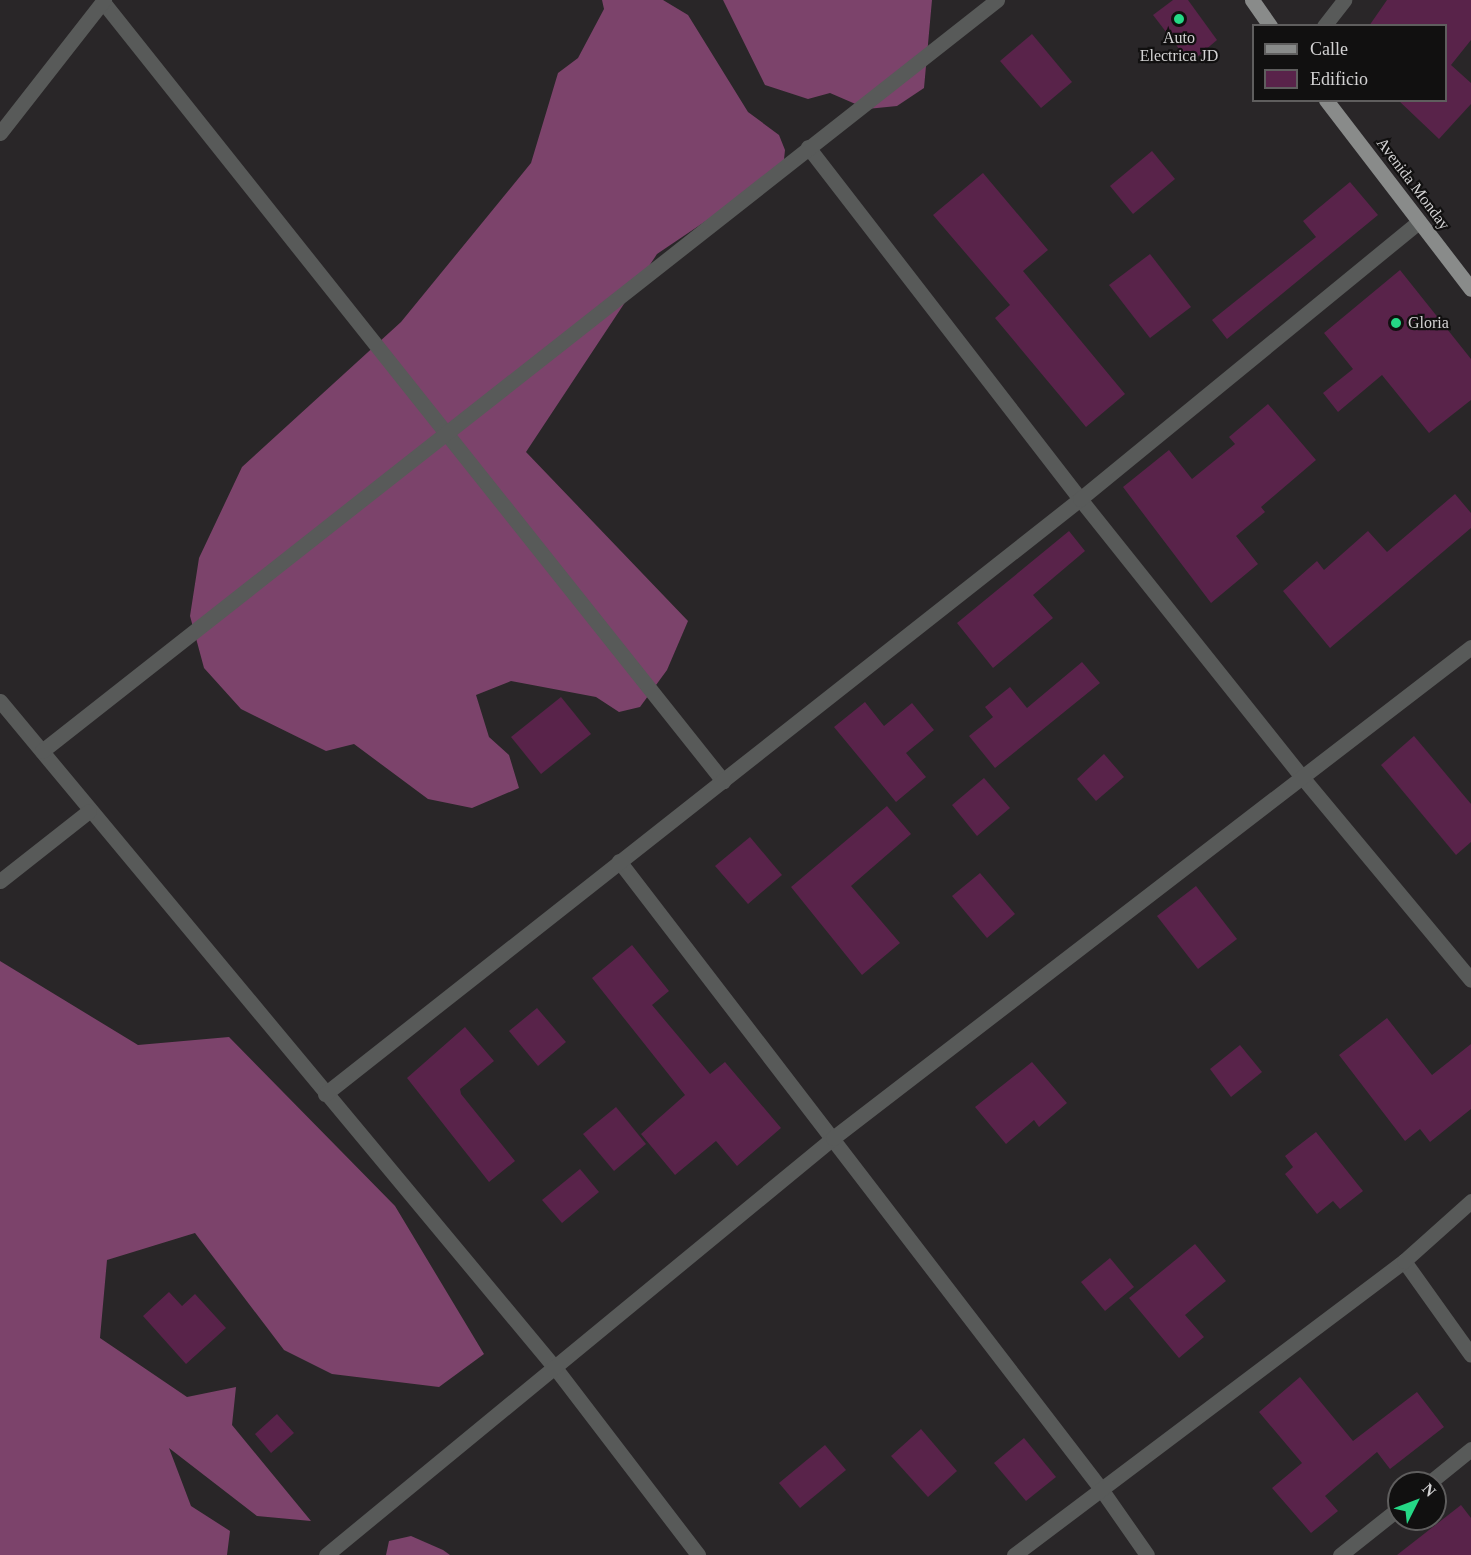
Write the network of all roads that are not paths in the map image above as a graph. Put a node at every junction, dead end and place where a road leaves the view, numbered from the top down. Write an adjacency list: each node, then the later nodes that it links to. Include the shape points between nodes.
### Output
1 (997, 0): 9 (street)
2 (1252, 0): 5 (main road)
3 (1344, 0): 6 (street)
4 (104, 1): 8 (street); 12 (street)
5 (1269, 24)
6 (1326, 24)
7 (1328, 102): 10 (main road, Avenida Monday)
8 (0, 133)
9 (808, 147): 12 (street); 13 (street)
10 (1419, 222): 11 (main road, Avenida Monday); 13 (street)
11 (1471, 289)
12 (446, 430): 16 (street); 18 (street)
13 (1080, 499): 17 (street); 18 (street)
14 (1471, 647): 17 (street)
15 (0, 701): 16 (street)
16 (42, 751): 19 (street)
17 (1302, 777): 22 (street); 24 (street)
18 (723, 781): 20 (street)
19 (89, 811): 21 (street); 23 (street)
20 (619, 861): 23 (street); 24 (street)
21 (0, 880)
22 (1471, 980)
23 (325, 1094): 28 (street)
24 (834, 1138): 28 (street); 31 (street)
25 (1471, 1202): 26 (street)
26 (1404, 1262): 27 (street); 31 (street)
27 (1471, 1355)
28 (556, 1369): 33 (street); 34 (street)
29 (1471, 1449): 30 (street)
30 (1444, 1471)
31 (1101, 1489): 35 (street); 36 (street)
32 (1387, 1518): 37 (street)
33 (326, 1555)
34 (698, 1555)
35 (1014, 1555)
36 (1147, 1555)
37 (1340, 1555)

